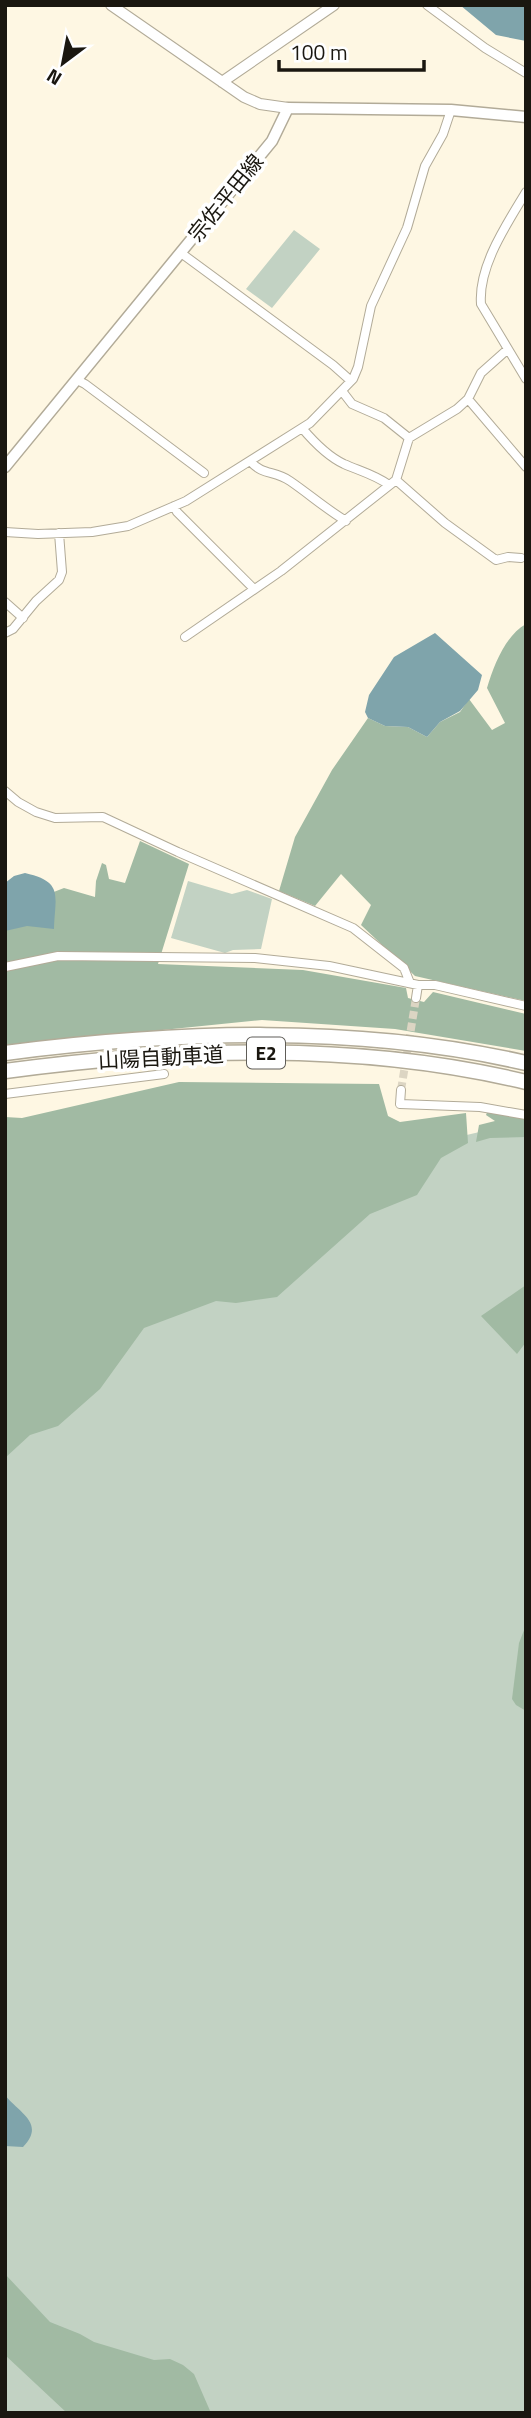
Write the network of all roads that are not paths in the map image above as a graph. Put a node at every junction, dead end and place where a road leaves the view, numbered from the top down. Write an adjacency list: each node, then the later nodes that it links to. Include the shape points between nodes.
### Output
1 (111, 5): 5 (street)
2 (334, 5): 5 (street)
3 (426, 5): 4 (street)
4 (526, 73)
5 (222, 82): 6 (street, via 260,104)
6 (288, 108): 7 (main road); 10 (main road, 宗佐平田線, via 272,141)
7 (451, 110): 8 (main road); 14 (street, via 425,166 407,228 371,306)
8 (526, 117)
9 (526, 192): 11 (street, via 498,239 480,290 481,304)
10 (181, 253): 13 (main road, 宗佐平田線); 14 (street)
11 (508, 349): 12 (street); 16 (street, via 481,373)
12 (526, 379)
13 (77, 380): 20 (main road, 宗佐平田線); 22 (street)
14 (351, 381): 15 (street)
15 (342, 391): 17 (street); 18 (street, via 352,404 384,418)
16 (468, 398): 18 (street, via 457,410); 21 (street)
17 (302, 428): 19 (street); 23 (street, via 341,463)
18 (409, 438): 23 (street)
19 (250, 461): 24 (street); 25 (street, via 258,470 288,479)
20 (5, 467)
21 (526, 467)
22 (204, 473)
23 (393, 482): 25 (street); 28 (street, via 496,560)
24 (174, 506): 27 (street, via 128,526); 29 (street)
25 (346, 521): 29 (street)
26 (5, 532): 27 (street)
27 (59, 533): 31 (street, via 59,580)
28 (521, 558)
29 (254, 589): 33 (street)
30 (5, 602): 31 (street)
31 (23, 618): 32 (street)
32 (5, 633)
33 (185, 637)
34 (5, 790): 36 (street, via 18,802 55,818 103,817 353,928 404,968)
35 (5, 967): 36 (street, via 58,956 255,958 330,966)
36 (414, 984): 37 (street); 38 (street)
37 (416, 998)
38 (526, 1006)
39 (5, 1053): 40 (highway, 山陽自動車道 / E2, via 127,1041 278,1035 423,1044)
40 (526, 1063)
41 (5, 1071): 43 (highway, 山陽自動車道 / E2, via 127,1059 276,1053 419,1062)
42 (164, 1074): 45 (street)
43 (526, 1082)
44 (401, 1090): 46 (street, via 400,1104 481,1107)
45 (5, 1094)
46 (526, 1115)

